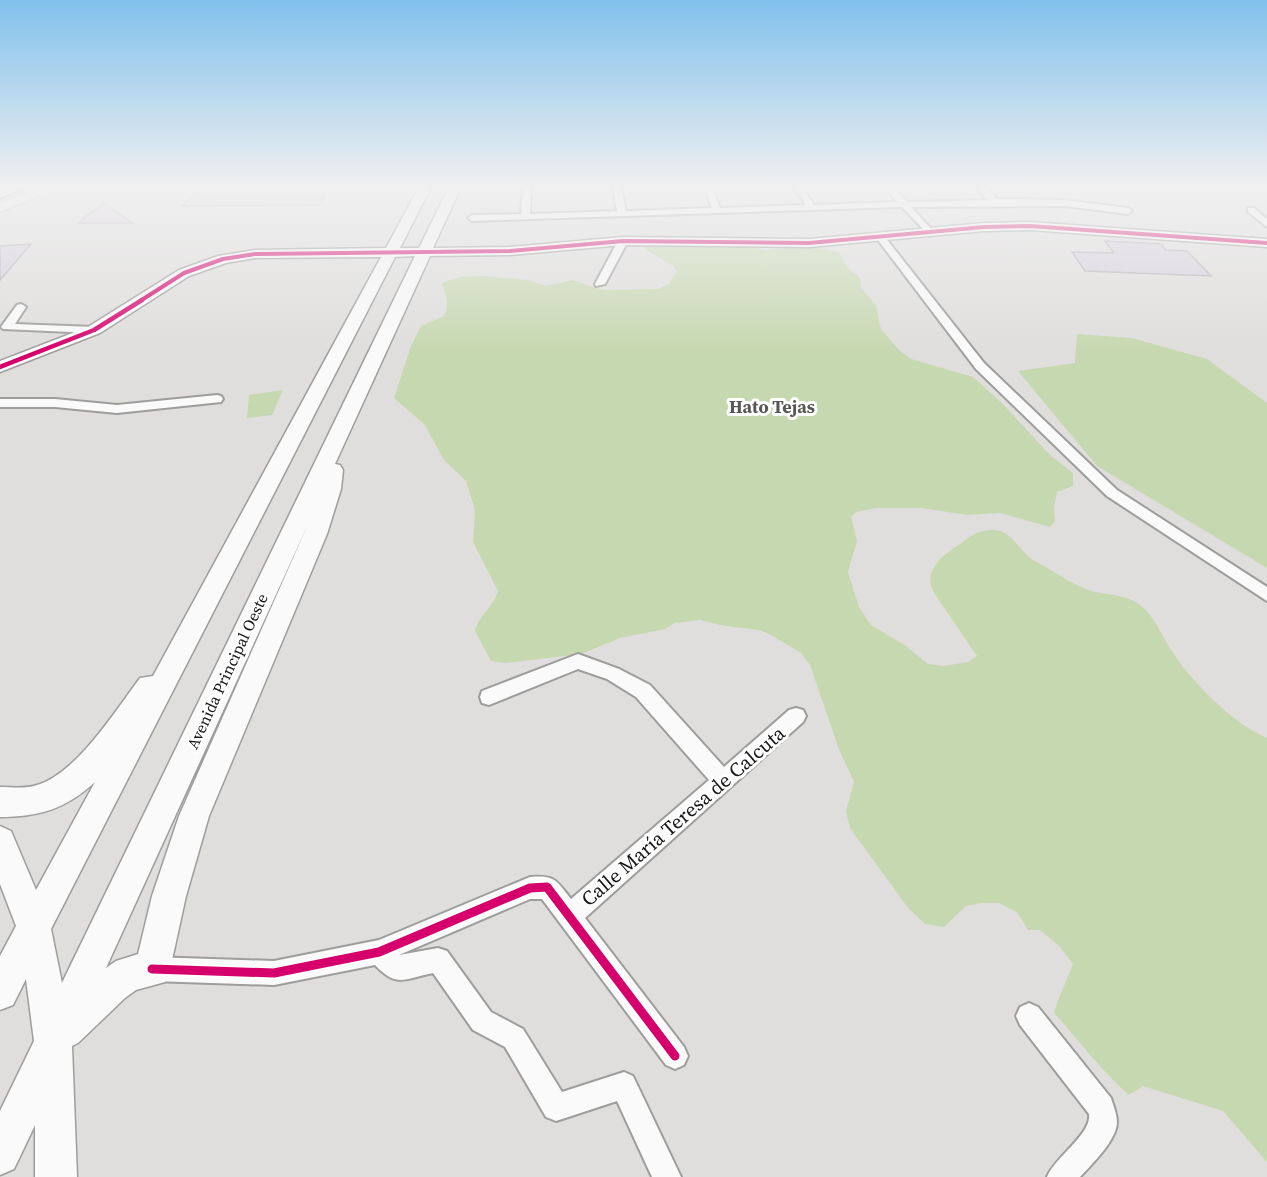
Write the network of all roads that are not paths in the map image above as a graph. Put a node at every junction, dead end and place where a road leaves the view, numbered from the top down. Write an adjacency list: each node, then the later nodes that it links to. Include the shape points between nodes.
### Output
1 (398, 242): 8 (main road)
2 (429, 242): 9 (main road, Avenida Principal Oeste)
3 (613, 242): 9 (main road, via 510,251)
4 (623, 242): 10 (street)
5 (709, 242): 6 (main road)
6 (824, 242)
7 (884, 242): 17 (street, via 980,366 1112,493)
8 (393, 252): 9 (main road); 12 (main road, via 255,254 223,260 184,273); 18 (main road)
9 (424, 252): 16 (main road, Avenida Principal Oeste)
10 (600, 285)
11 (21, 307): 12 (street, via 7,327)
12 (94, 330): 13 (main road)
13 (0, 367)
14 (217, 399): 15 (street, via 117,409)
15 (0, 403)
16 (337, 440): 27 (main road, via 330,489 315,534 194,816); 30 (main road, Avenida Principal Oeste)
17 (1267, 595)
18 (190, 634): 22 (main road, via 83,774 48,797 30,802); 25 (main road)
19 (489, 697): 21 (street, via 578,661 587,664 643,691)
20 (796, 716): 21 (street, Calle María Teresa de Calcuta)
21 (722, 780): 24 (street, Calle María Teresa de Calcuta)
22 (0, 802)
23 (0, 842): 25 (main road)
24 (569, 916): 26 (street, via 547,887 530,888); 31 (street)
25 (34, 928): 28 (main road); 30 (main road)
26 (380, 952): 27 (street, via 274,973); 34 (street, via 396,969 438,960 482,1021 514,1038 556,1107 624,1085)
27 (152, 969): 30 (main road, via 129,974 112,985)
28 (0, 992)
29 (1029, 1016): 35 (street, via 1101,1108 1104,1123 1095,1140)
30 (53, 1042): 32 (main road, Avenida Principal Oeste); 33 (main road)
31 (675, 1056)
32 (0, 1155)
33 (56, 1177)
34 (667, 1177)
35 (1061, 1177)

